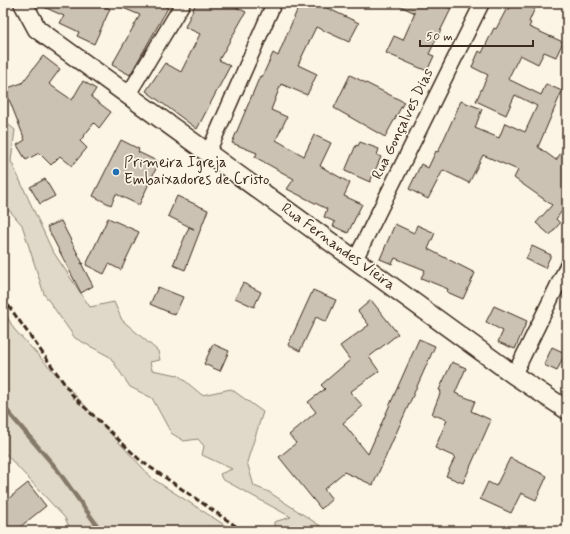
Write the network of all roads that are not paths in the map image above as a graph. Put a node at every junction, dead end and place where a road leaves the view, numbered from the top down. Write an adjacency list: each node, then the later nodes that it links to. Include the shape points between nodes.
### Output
1 (23, 3): 5 (street, Rua Fernandes Vieira, via 37,29)
2 (183, 3): 5 (street)
3 (274, 3): 6 (street)
4 (482, 3): 7 (street, Rua Gonçalves Dias)
5 (128, 95): 6 (street, Rua Fernandes Vieira)
6 (208, 153): 7 (street, Rua Fernandes Vieira)
7 (355, 260): 9 (street, Rua Fernandes Vieira)
8 (567, 266): 9 (street)
9 (514, 375): 10 (street, Rua Fernandes Vieira)
10 (567, 410)

